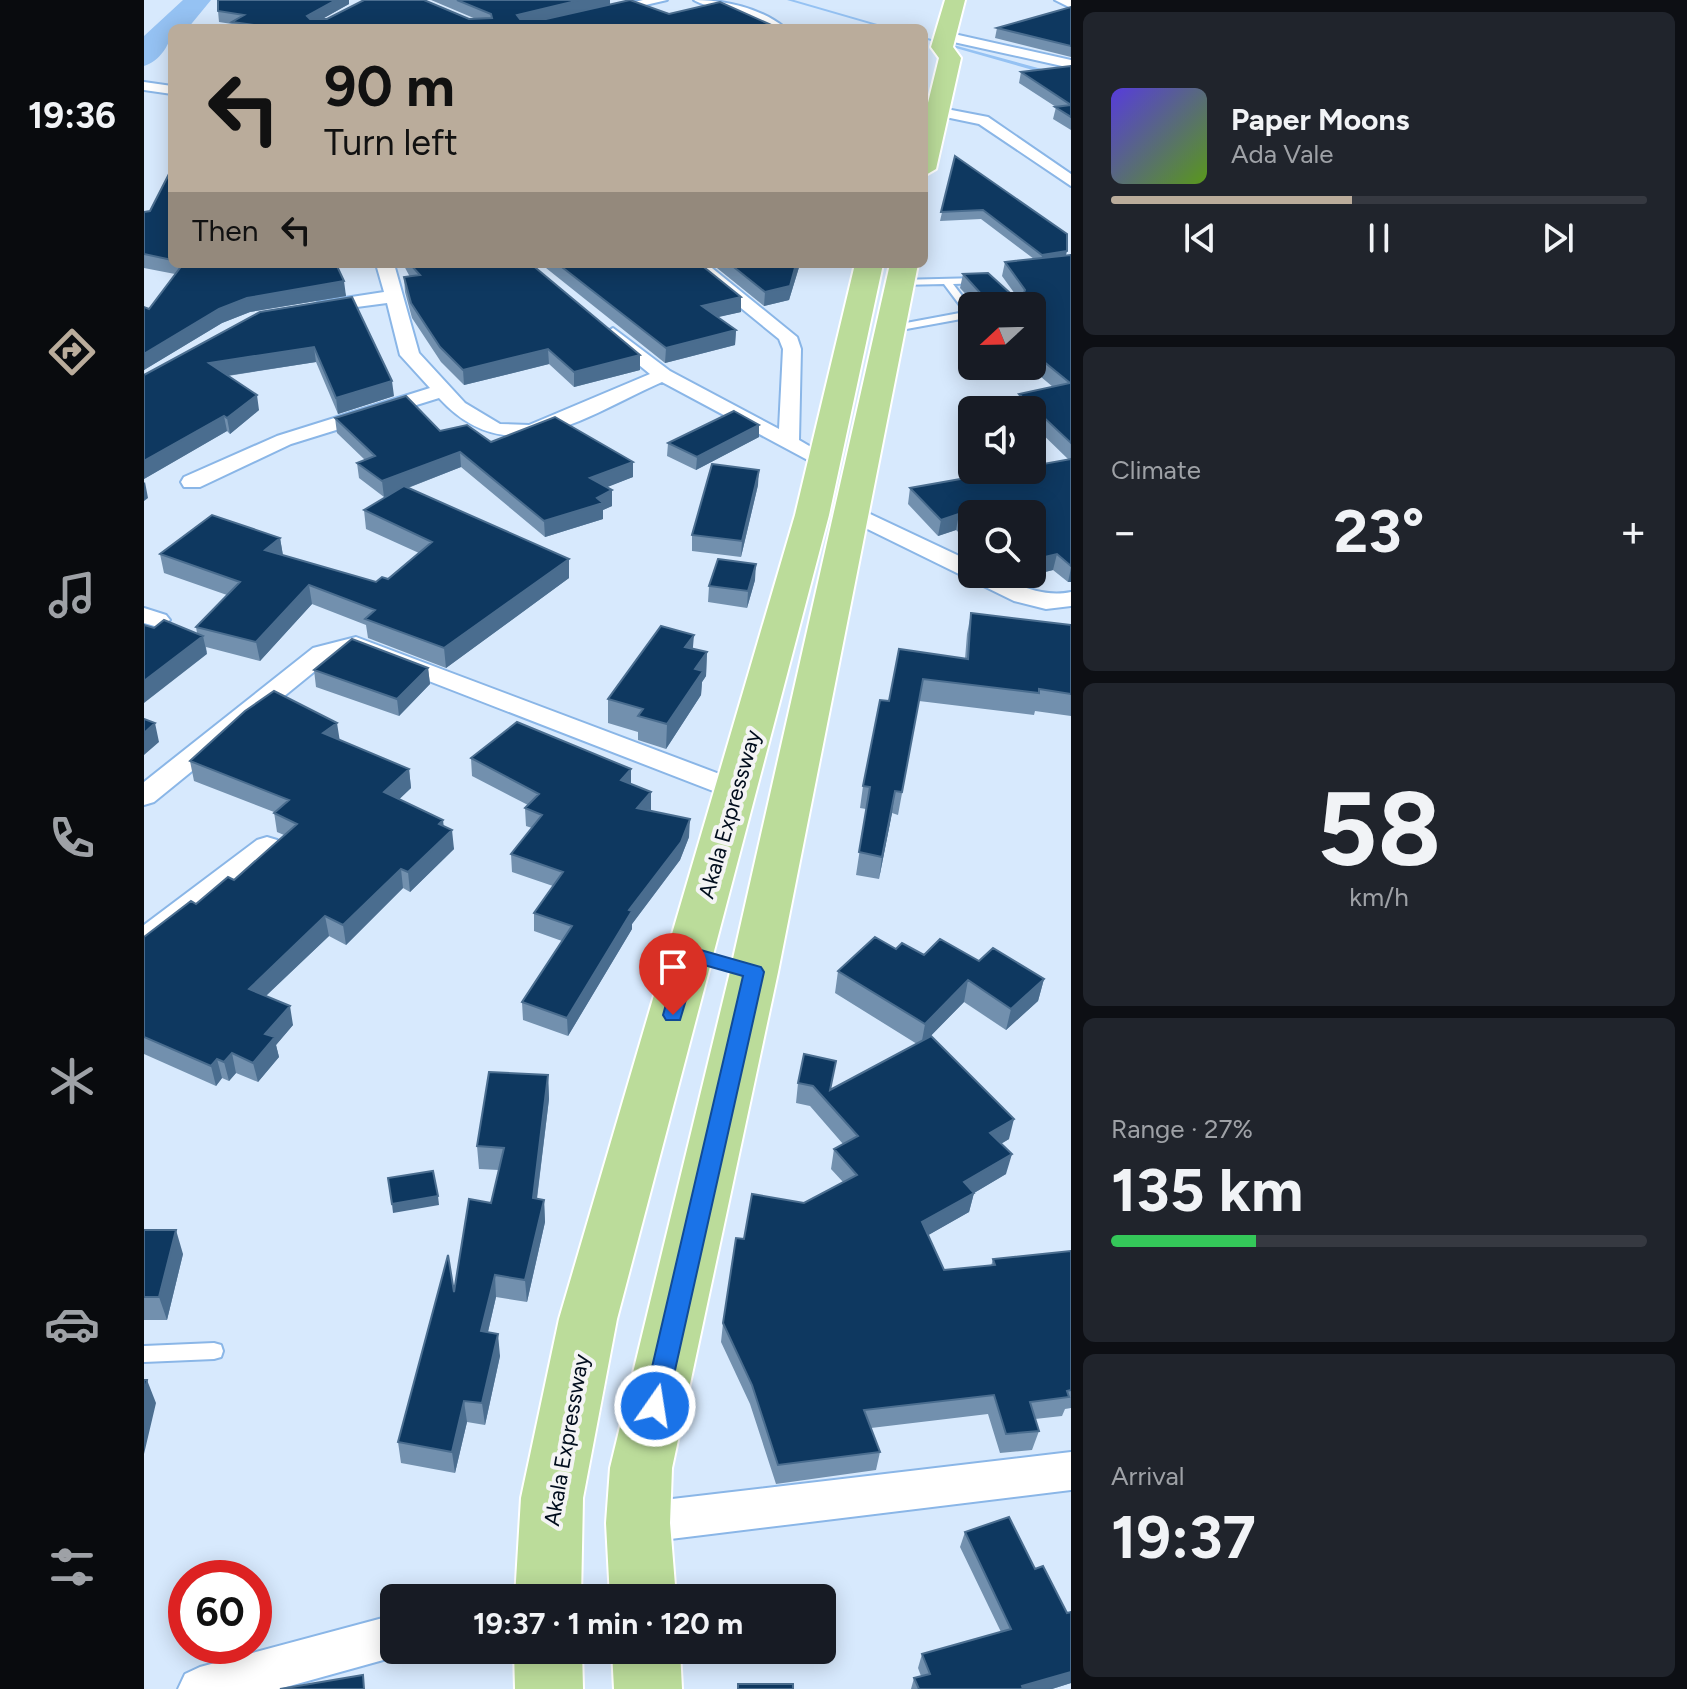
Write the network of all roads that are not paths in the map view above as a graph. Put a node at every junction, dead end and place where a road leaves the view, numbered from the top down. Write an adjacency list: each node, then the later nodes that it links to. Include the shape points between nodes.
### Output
1 (661, 0): 5 (street)
2 (700, 0): 8 (street)
3 (955, 0): 9 (main road)
4 (1061, 0): 6 (street)
5 (635, 2): 7 (street)
6 (1071, 4)
7 (544, 24)
8 (770, 24)
9 (947, 47): 10 (street); 13 (main road)
10 (1071, 64)
11 (147, 87): 12 (street)
12 (168, 90)
13 (936, 111): 14 (main road); 15 (street, via 983,120)
14 (928, 148)
15 (1071, 181)
16 (386, 268): 21 (street)
17 (701, 268): 29 (street, via 788,337)
18 (891, 270): 20 (lane); 26 (main road, Akala Expressway)
19 (994, 282): 20 (lane)
20 (948, 283): 22 (lane)
21 (394, 296): 23 (street); 28 (street, via 410,355)
22 (958, 296)
23 (296, 311)
24 (591, 316): 27 (street)
25 (958, 316): 26 (lane)
26 (872, 326): 29 (main road, Akala Expressway); 31 (main road, Akala Expressway)
27 (663, 375): 28 (street, via 519,434 496,430 458,407); 29 (street)
28 (443, 390): 30 (street, via 284,440)
29 (807, 453): 35 (main road, Akala Expressway)
30 (192, 482)
31 (851, 512): 32 (street); 40 (main road, Akala Expressway)
32 (958, 565)
33 (1006, 588): 34 (street, via 1032,601)
34 (1071, 599)
35 (736, 790): 36 (street, via 356,644 322,653); 39 (main road, Akala Expressway)
36 (144, 796)
37 (267, 847): 38 (street)
38 (144, 940)
39 (690, 954): 40 (main road); 45 (main road, Akala Expressway, via 588,1319 552,1498)
40 (754, 972): 44 (main road, Akala Expressway, via 641,1468)
41 (214, 1351): 42 (lane)
42 (144, 1354)
43 (1071, 1471): 44 (street)
44 (638, 1523): 46 (main road, Akala Expressway)
45 (546, 1584)
46 (642, 1584)
47 (380, 1640): 50 (street)
48 (547, 1664): 51 (main road, Akala Expressway)
49 (647, 1664): 52 (main road)
50 (200, 1689)
51 (549, 1689)
52 (648, 1689)

